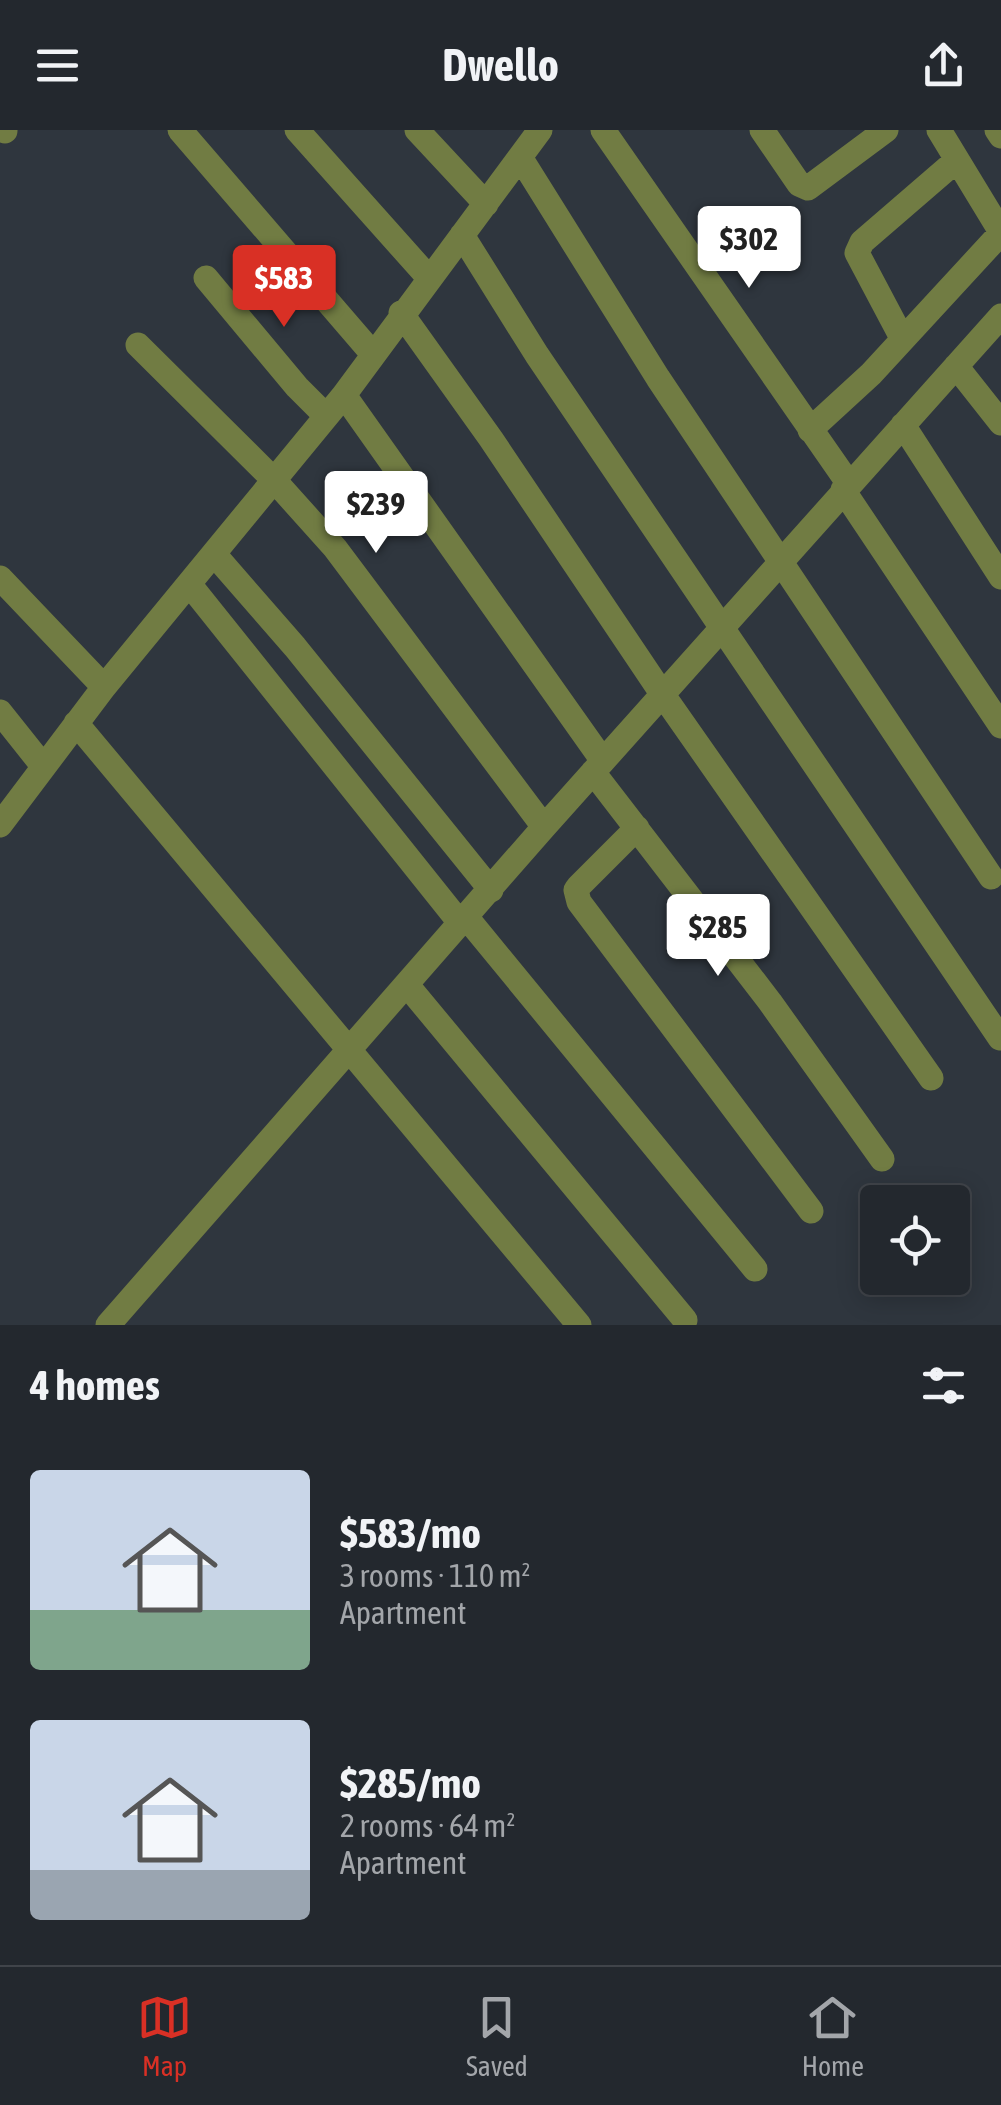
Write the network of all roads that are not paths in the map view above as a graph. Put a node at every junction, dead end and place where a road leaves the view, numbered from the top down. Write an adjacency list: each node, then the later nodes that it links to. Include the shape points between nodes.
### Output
1 (180, 130): 20 (street)
2 (297, 130): 15 (street)
3 (416, 130): 11 (street)
4 (604, 130): 26 (street)
5 (886, 130): 8 (street, via 808,188 799,184)
6 (939, 130): 10 (street)
7 (536, 132): 9 (street)
8 (769, 133)
9 (520, 158): 11 (street); 30 (street)
10 (958, 160): 12 (street); 18 (street, via 862,242 857,254)
11 (486, 204): 13 (street)
12 (1001, 233): 18 (street)
13 (462, 234): 15 (street); 34 (street)
14 (206, 278): 23 (street)
15 (429, 278): 16 (street)
16 (401, 314): 20 (street); 36 (street)
17 (1001, 316): 21 (street)
18 (902, 338): 26 (street)
19 (138, 345): 27 (street)
20 (372, 353): 22 (street)
21 (956, 366): 24 (street); 25 (street)
22 (344, 394): 23 (street); 41 (street)
23 (326, 416): 27 (street)
24 (1001, 423)
25 (903, 425): 28 (street); 32 (street)
26 (810, 430): 28 (street)
27 (275, 481): 29 (street); 43 (street, via 336,548)
28 (846, 487): 30 (street); 39 (street)
29 (214, 554): 33 (street); 46 (street)
30 (781, 561): 34 (street); 45 (street)
31 (0, 578): 35 (street)
32 (1001, 578)
33 (190, 585): 35 (street); 47 (street)
34 (722, 630): 36 (street); 49 (street)
35 (104, 687): 38 (street)
36 (663, 695): 41 (street); 51 (street)
37 (0, 712): 40 (street)
38 (76, 722): 40 (street); 50 (street)
39 (1001, 726)
40 (43, 766): 42 (street)
41 (598, 766): 43 (street); 44 (street)
42 (0, 825)
43 (544, 826): 46 (street)
44 (637, 828): 52 (street); 53 (street, via 579,886 579,902)
45 (991, 877)
46 (491, 890): 47 (street)
47 (464, 921): 48 (street); 54 (street)
48 (406, 985): 50 (street); 55 (street)
49 (1000, 1038)
50 (350, 1049): 56 (street); 57 (street)
51 (931, 1078)
52 (882, 1159)
53 (811, 1212)
54 (755, 1269)
55 (685, 1320)
56 (108, 1325)
57 (579, 1325)

